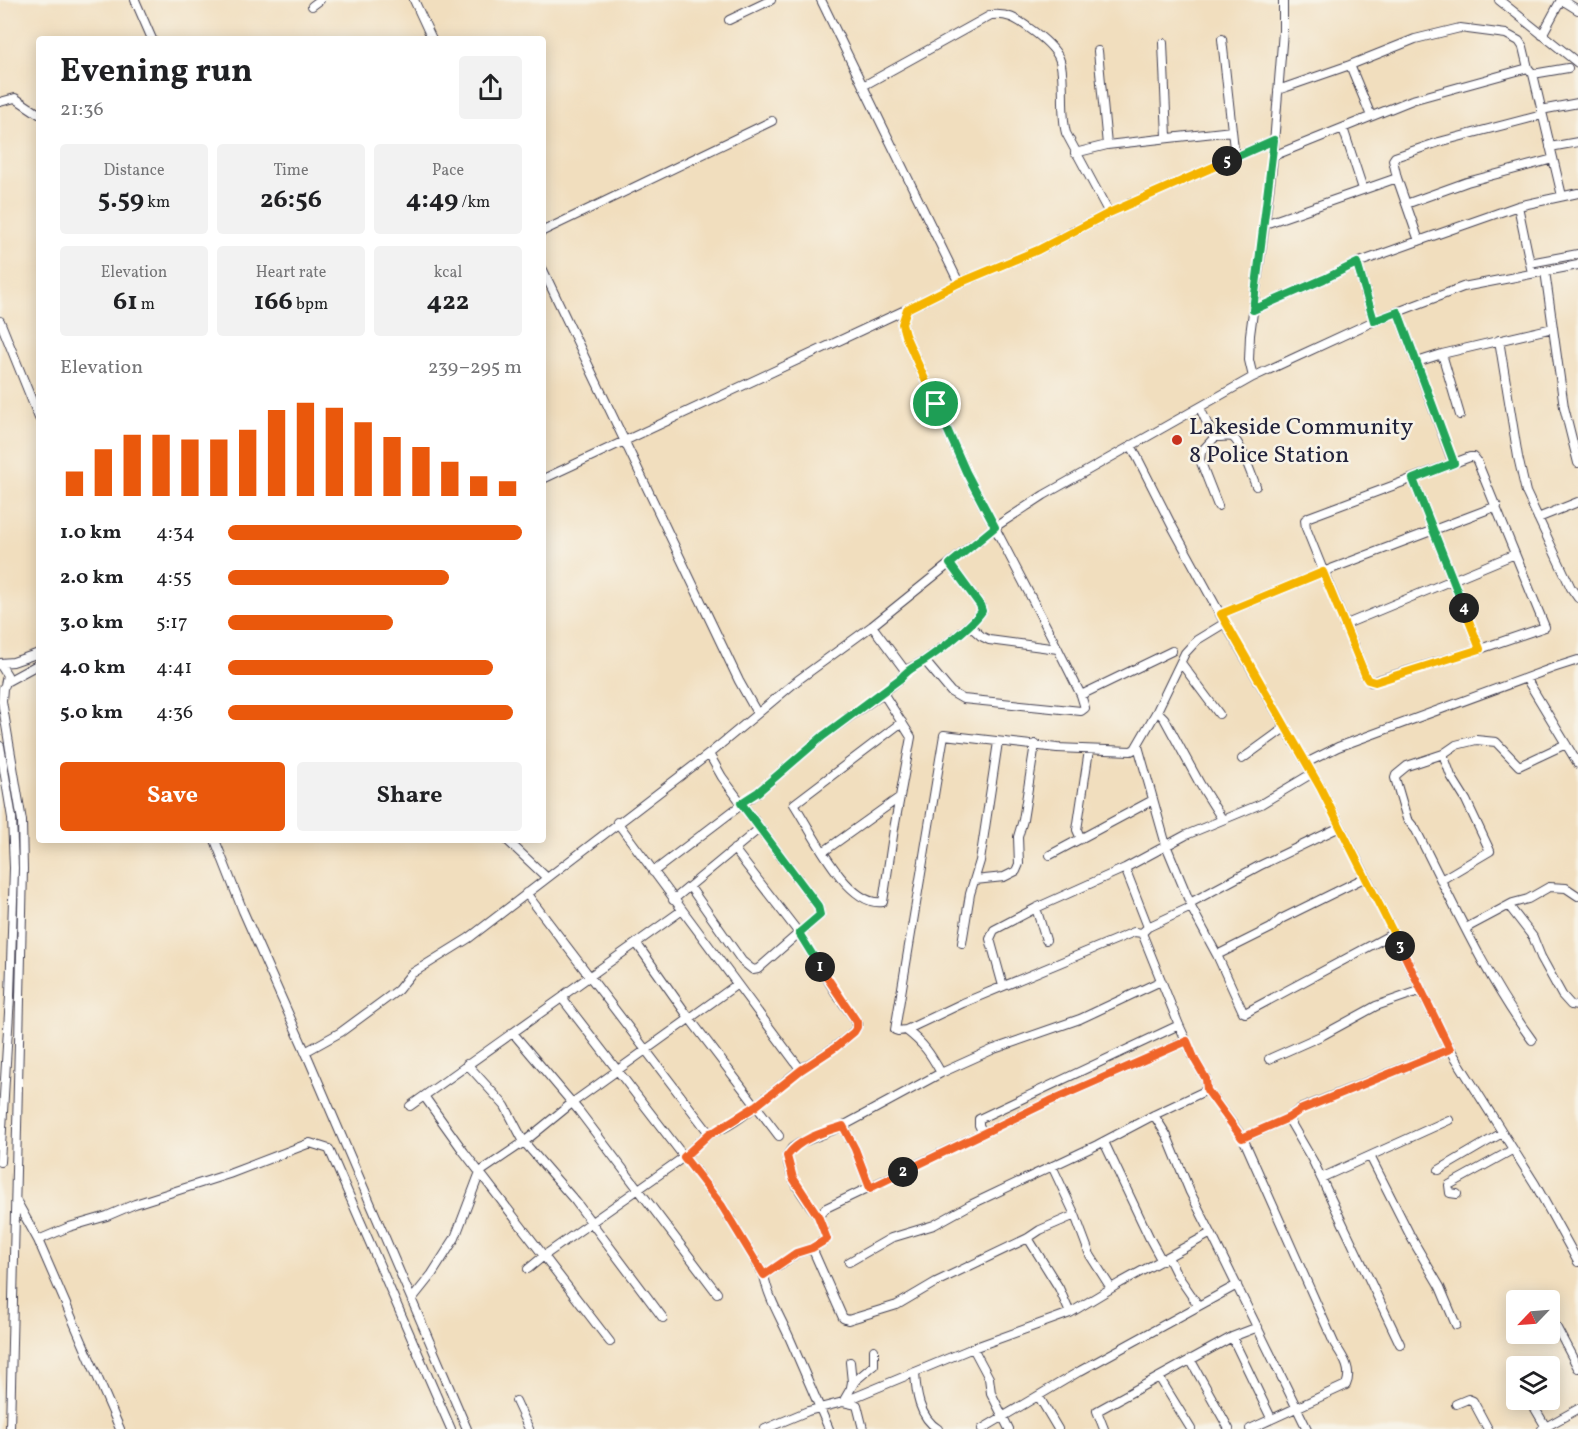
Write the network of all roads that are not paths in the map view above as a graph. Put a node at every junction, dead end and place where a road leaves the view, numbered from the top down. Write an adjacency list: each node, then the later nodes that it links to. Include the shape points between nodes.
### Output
1 (135, 0): 13 (street)
2 (321, 0): 9 (street)
3 (414, 0): 14 (street)
4 (771, 0): 11 (street)
5 (821, 0): 22 (street)
6 (1283, 0): 23 (street)
7 (1499, 0): 12 (street)
8 (1562, 0): 10 (street); 12 (street)
9 (312, 6)
10 (1578, 10)
11 (729, 20)
12 (1542, 35): 18 (street)
13 (151, 36)
14 (431, 36)
15 (1222, 39): 31 (street)
16 (1163, 43): 32 (street)
17 (1098, 51): 35 (street)
18 (1578, 63)
19 (1350, 65): 21 (street, via 1415,39 1460,28 1506,34 1520,41); 23 (street); 28 (street)
20 (1568, 68): 21 (street)
21 (1530, 71): 27 (street); 28 (street, via 1412,100)
22 (863, 86): 37 (street, via 991,15 1009,15 1033,31 1059,58 1062,120); 58 (street)
23 (1278, 90): 33 (street)
24 (0, 102): 26 (street, via 15,98)
25 (1578, 103): 27 (street)
26 (36, 112)
27 (1541, 113): 36 (street); 41 (street, via 1395,157)
28 (1371, 117): 30 (street)
29 (772, 121): 49 (street)
30 (1343, 129): 38 (street); 42 (street)
31 (1232, 131): 32 (street); 39 (street)
32 (1167, 137): 35 (street)
33 (1274, 140): 38 (street); 39 (street)
34 (1578, 142): 36 (street)
35 (1107, 145): 37 (street)
36 (1550, 147): 40 (street)
37 (1075, 153): 47 (street)
38 (1273, 156): 48 (street)
39 (1235, 158): 47 (street)
40 (1553, 159): 44 (street); 45 (street, via 1467,182)
41 (1397, 178): 42 (street); 45 (street)
42 (1363, 189): 48 (street)
43 (1578, 193): 44 (street)
44 (1562, 196): 46 (street)
45 (1406, 204): 50 (street)
46 (1518, 206): 50 (street); 53 (street)
47 (1109, 213): 58 (street, via 1038,250)
48 (1265, 224): 60 (street)
49 (546, 230)
50 (1419, 241): 52 (street)
51 (1578, 254): 53 (street)
52 (1357, 263): 60 (street); 63 (street)
53 (1530, 263): 56 (street)
54 (1578, 265): 55 (street)
55 (1545, 271): 56 (street); 64 (street)
56 (1532, 273): 61 (street, via 1463,287)
57 (546, 276): 73 (street)
58 (959, 283): 59 (street)
59 (907, 309): 73 (street); 84 (street, via 902,324 905,335)
60 (1253, 310): 68 (street, via 1249,360)
61 (1398, 312): 63 (street); 67 (street)
62 (0, 321): 70 (street)
63 (1374, 321): 68 (street)
64 (1553, 328): 65 (street); 76 (street, via 1564,407)
65 (1499, 340): 66 (street); 83 (street, via 1518,457 1526,492)
66 (1442, 354): 67 (street); 71 (street)
67 (1417, 362): 75 (street)
68 (1253, 377): 69 (street)
69 (1200, 408): 72 (street); 74 (street)
70 (36, 411)
71 (1460, 415)
72 (1214, 438): 79 (street, via 1236,440); 81 (street, via 1200,455)
73 (624, 440): 77 (street); 111 (street)
74 (1131, 445): 84 (street); 91 (street)
75 (1454, 463): 78 (street); 82 (street, via 1474,457)
76 (1578, 464)
77 (546, 478)
78 (1413, 479): 85 (street); 88 (street, via 1305,520)
79 (1256, 486)
80 (1578, 502): 83 (street)
81 (1218, 506)
82 (1497, 506): 85 (street); 86 (street)
83 (1538, 518): 90 (street)
84 (995, 527): 87 (street); 96 (street)
85 (1433, 531): 88 (street); 89 (street)
86 (1515, 554): 89 (street); 97 (street, via 1545,627)
87 (950, 564): 93 (street, via 982,611); 95 (street)
88 (1323, 572): 91 (street); 94 (street)
89 (1453, 580): 94 (street); 97 (street)
90 (1578, 598)
91 (1221, 614): 92 (street)
92 (1225, 623): 101 (street, via 1197,640); 114 (street)
93 (969, 624): 96 (street, via 989,640); 100 (street)
94 (1344, 625): 97 (street, via 1371,682)
95 (872, 626): 105 (street); 111 (street)
96 (1058, 649): 109 (street)
97 (1480, 649)
98 (1172, 651): 109 (street)
99 (36, 654): 103 (street)
100 (925, 661): 105 (street); 109 (street, via 951,692 963,699 1081,711 1085,708)
101 (1181, 663): 110 (street); 112 (street)
102 (1576, 663): 106 (street)
103 (0, 664): 107 (street, via 6,672)
104 (36, 666): 107 (street)
105 (907, 670): 108 (street)
106 (1526, 678): 117 (street); 124 (street, via 1338,747)
107 (3, 687): 211 (street, via 22,821)
108 (883, 693): 113 (street); 129 (street)
109 (1081, 696)
110 (1157, 711): 119 (street); 130 (street)
111 (757, 713): 122 (street)
112 (1219, 714)
113 (902, 722): 127 (street, via 911,737); 139 (street, via 794,804)
114 (1286, 727): 123 (street); 124 (street)
115 (998, 742): 116 (street); 145 (street); 172 (street, via 944,735 894,1026 898,1032)
116 (1035, 744): 120 (street); 145 (street, via 1018,837 1016,871 1004,877)
117 (1566, 744): 121 (street, via 1521,766 1496,742 1486,740 1456,745); 125 (street)
118 (0, 746): 203 (street, via 12,819 14,868)
119 (1138, 746): 120 (street, via 1131,751); 128 (street)
120 (1089, 750): 134 (street, via 1077,830)
121 (1443, 753): 146 (street, via 1490,851); 146 (street, via 1407,765 1395,778 1407,819)
122 (709, 754): 129 (street); 131 (street)
123 (1242, 759)
124 (1306, 763): 126 (street)
125 (1578, 764)
126 (1311, 774): 130 (street, via 1261,804); 132 (street)
127 (900, 797): 139 (street); 139 (street, via 884,902 861,897)
128 (1153, 800): 134 (street); 137 (street)
129 (741, 803): 133 (street); 142 (street)
130 (1222, 819): 137 (street)
131 (617, 822): 142 (street); 143 (street)
132 (1340, 827): 144 (street); 151 (street, via 1259,866)
133 (760, 828): 138 (street); 157 (street, via 818,906 820,915)
134 (1081, 839): 140 (street)
135 (216, 843): 178 (street)
136 (510, 843): 143 (street)
137 (1166, 845): 141 (street); 151 (street)
138 (734, 849): 147 (street); 157 (street)
139 (823, 852)
140 (1050, 855)
141 (1125, 868): 153 (street); 156 (street)
142 (653, 872): 150 (street)
143 (546, 877): 148 (street)
144 (1366, 877): 158 (street); 162 (street)
145 (975, 880): 160 (street)
146 (1441, 880): 155 (street)
147 (690, 887): 150 (street); 157 (street, via 742,961 753,970)
148 (526, 893): 163 (street); 178 (street, via 469,938 411,974 395,993)
149 (1578, 896): 152 (street, via 1553,886)
150 (673, 900): 154 (street)
151 (1191, 905): 156 (street); 162 (street)
152 (1509, 906): 155 (street); 169 (street, via 1533,937 1562,995 1571,1005)
153 (1036, 908): 159 (street); 166 (street, via 991,934)
154 (681, 911): 161 (street); 165 (street)
155 (1466, 928): 174 (street)
156 (1145, 930): 164 (street); 166 (street)
157 (799, 933): 181 (street, via 857,1022 854,1032)
158 (1394, 933): 162 (street, via 1245,1013); 167 (street)
159 (1046, 940)
160 (962, 943)
161 (637, 944): 163 (street); 170 (street)
162 (1217, 955)
163 (589, 977): 168 (street); 177 (street)
164 (1161, 981): 171 (street); 183 (street, via 1080,1019)
165 (736, 985): 170 (street); 181 (street)
166 (1003, 986): 172 (street)
167 (1422, 990): 176 (street); 179 (street, via 1376,1006)
168 (563, 997): 173 (street); 182 (street)
169 (1578, 1006)
170 (690, 1019): 177 (street); 188 (street)
171 (1179, 1025): 175 (street); 194 (street, via 979,1119)
172 (906, 1030): 183 (street, via 918,1039)
173 (513, 1033): 180 (street); 186 (street)
174 (1532, 1040)
175 (1187, 1041): 184 (street, via 1206,1079); 194 (street)
176 (1450, 1049): 190 (street); 195 (street)
177 (645, 1051): 182 (street); 193 (street)
178 (306, 1052): 228 (street)
179 (1269, 1059)
180 (467, 1064): 185 (street); 198 (street, via 505,1106)
181 (801, 1070): 188 (street)
182 (618, 1071): 186 (street); 202 (street)
183 (941, 1073): 192 (street)
184 (1207, 1090): 189 (street); 197 (street)
185 (424, 1096): 187 (street); 206 (street)
186 (572, 1103): 198 (street); 209 (street)
187 (410, 1106)
188 (756, 1106): 193 (street); 196 (street)
189 (1154, 1115): 199 (street); 215 (street)
190 (1288, 1118): 197 (street); 207 (street)
191 (1449, 1120): 201 (street)
192 (843, 1126): 208 (street); 213 (street, via 800,1143 787,1156 793,1178)
193 (710, 1133): 202 (street)
194 (983, 1133): 208 (street)
195 (1502, 1133): 200 (street); 205 (street)
196 (779, 1136)
197 (1242, 1138): 252 (street, via 1349,1373 1346,1385)
198 (524, 1142): 206 (street); 214 (street)
199 (1104, 1142): 204 (street); 220 (street, via 1150,1239)
200 (1512, 1150): 210 (street, via 1449,1185 1450,1193); 222 (street)
201 (1370, 1156): 207 (street); 232 (street)
202 (684, 1157): 209 (street); 224 (street, via 722,1206)
203 (0, 1162)
204 (1052, 1166): 212 (street); 221 (street, via 934,1224 891,1238)
205 (1439, 1170)
206 (480, 1172): 219 (street); 228 (street, via 455,1238)
207 (1320, 1178): 237 (street)
208 (870, 1188): 213 (street, via 826,1208)
209 (638, 1190): 214 (street); 227 (street)
210 (1457, 1194)
211 (16, 1201): 217 (street); 243 (street)
212 (1075, 1215): 216 (street); 226 (street, via 1090,1255)
213 (818, 1216): 218 (street, via 827,1239)
214 (591, 1223): 219 (street); 231 (street)
215 (1211, 1233): 220 (street); 225 (street)
216 (1028, 1238): 218 (street, via 897,1305 848,1320 843,1318); 230 (street)
217 (38, 1240): 261 (street); 262 (street, via 310,1143 322,1145 329,1149)
218 (812, 1248): 224 (street, via 796,1253)
219 (544, 1255): 223 (street); 236 (street)
220 (1165, 1259): 226 (street); 229 (street)
221 (849, 1262)
222 (1578, 1262)
223 (528, 1269)
224 (764, 1275): 253 (street)
225 (1237, 1285): 229 (street); 233 (street)
226 (1111, 1288): 230 (street)
227 (717, 1293)
228 (412, 1299): 263 (street)
229 (1198, 1305): 248 (street)
230 (1070, 1313): 238 (street)
231 (663, 1318)
232 (1456, 1325)
233 (1258, 1328): 235 (street); 252 (street)
234 (1560, 1334): 244 (street)
235 (1232, 1337): 240 (street); 258 (street)
236 (610, 1342)
237 (1400, 1344)
238 (973, 1348): 245 (street); 257 (street)
239 (874, 1350): 247 (street, via 874,1365)
240 (1190, 1359): 246 (street); 275 (street)
241 (850, 1362): 247 (street)
242 (0, 1368): 243 (street)
243 (11, 1368): 260 (street)
244 (1578, 1368)
245 (915, 1372): 250 (street); 256 (street, via 917,1395)
246 (1159, 1377): 273 (street, via 1097,1411); 274 (street)
247 (850, 1388): 250 (street)
248 (1039, 1396): 257 (street); 272 (street)
249 (516, 1401): 264 (street)
250 (843, 1402): 253 (street); 267 (street, via 857,1405)
251 (1456, 1404): 278 (street, via 1473,1401)
252 (1296, 1408): 258 (street); 277 (street)
253 (820, 1409): 265 (street); 266 (street)
254 (1578, 1409): 259 (street)
255 (1535, 1410): 259 (street)
256 (925, 1415): 268 (street); 269 (street)
257 (1004, 1417): 270 (street); 271 (street)
258 (1271, 1418): 276 (street)
259 (1545, 1428)
260 (10, 1429)
261 (120, 1429)
262 (451, 1429)
263 (467, 1429)
264 (529, 1429)
265 (765, 1429)
266 (829, 1429)
267 (863, 1429)
268 (928, 1429)
269 (938, 1429)
270 (982, 1429)
271 (1009, 1429)
272 (1058, 1429)
273 (1104, 1429)
274 (1191, 1429)
275 (1229, 1429)
276 (1250, 1429)
277 (1307, 1429)
278 (1488, 1429)

